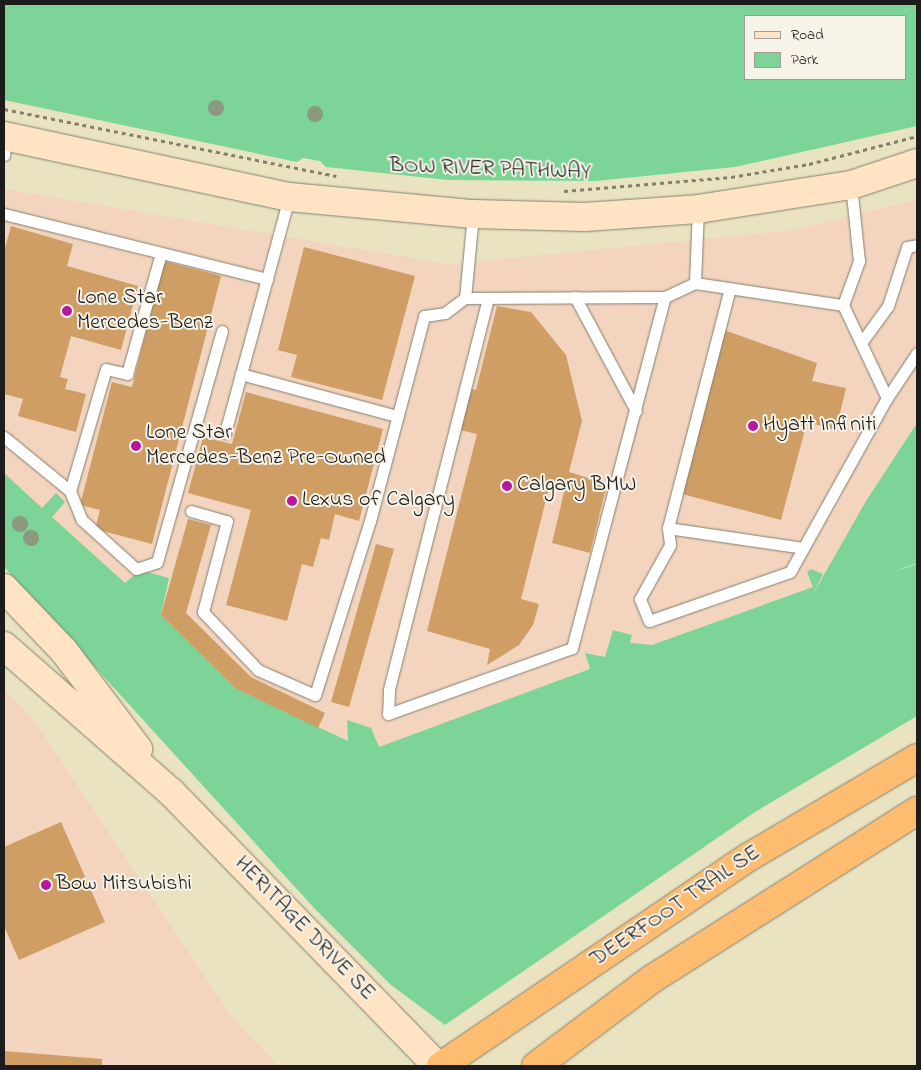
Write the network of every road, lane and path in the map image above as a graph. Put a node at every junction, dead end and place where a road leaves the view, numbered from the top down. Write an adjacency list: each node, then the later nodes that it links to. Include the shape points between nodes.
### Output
1 (4, 109): 5 (path)
2 (917, 136): 7 (path, BOW RIVER PATHWAY, via 809,164 731,177)
3 (5, 143): 8 (main road)
4 (917, 163): 6 (main road)
5 (344, 177)
6 (851, 185): 9 (main road); 21 (lane, via 859,260)
7 (552, 191)
8 (288, 197): 11 (main road); 14 (lane)
9 (698, 210): 11 (main road, via 584,217); 15 (lane)
10 (4, 214): 13 (lane)
11 (473, 214): 18 (lane)
12 (912, 246): 23 (lane, via 888,306)
13 (161, 253): 14 (lane); 31 (lane, via 127,374 106,369)
14 (267, 279): 25 (lane)
15 (695, 283): 16 (lane); 17 (lane)
16 (730, 288): 21 (lane); 33 (lane)
17 (665, 297): 20 (lane); 27 (lane)
18 (465, 298): 19 (lane); 28 (lane, via 445,313 424,316)
19 (488, 298): 20 (lane); 27 (lane, via 389,690 388,714 572,648)
20 (574, 298): 27 (lane)
21 (843, 305): 23 (lane)
22 (222, 331): 31 (lane, via 157,562 136,569 82,520)
23 (862, 343): 26 (lane)
24 (917, 353): 26 (lane)
25 (241, 374): 28 (lane); 29 (lane)
26 (887, 398): 34 (lane)
27 (636, 411)
28 (397, 416): 32 (lane, via 315,695 258,670 203,612 227,521)
29 (225, 433)
30 (4, 436): 31 (lane)
31 (70, 491)
32 (191, 512)
33 (668, 528): 34 (lane); 34 (lane, via 670,545 640,599 649,621 790,572)
34 (803, 548)
35 (4, 588): 38 (main road, HERITAGE DRIVE SE, via 64,651)
36 (4, 646): 38 (main road, HERITAGE DRIVE SE)
37 (917, 758): 41 (highway, DEERFOOT TRAIL SE, via 749,857)
38 (171, 792): 40 (main road, HERITAGE DRIVE SE)
39 (917, 811): 42 (highway, DEERFOOT TRAIL SE, via 652,979)
40 (437, 1066)
41 (441, 1066)
42 (536, 1066)

